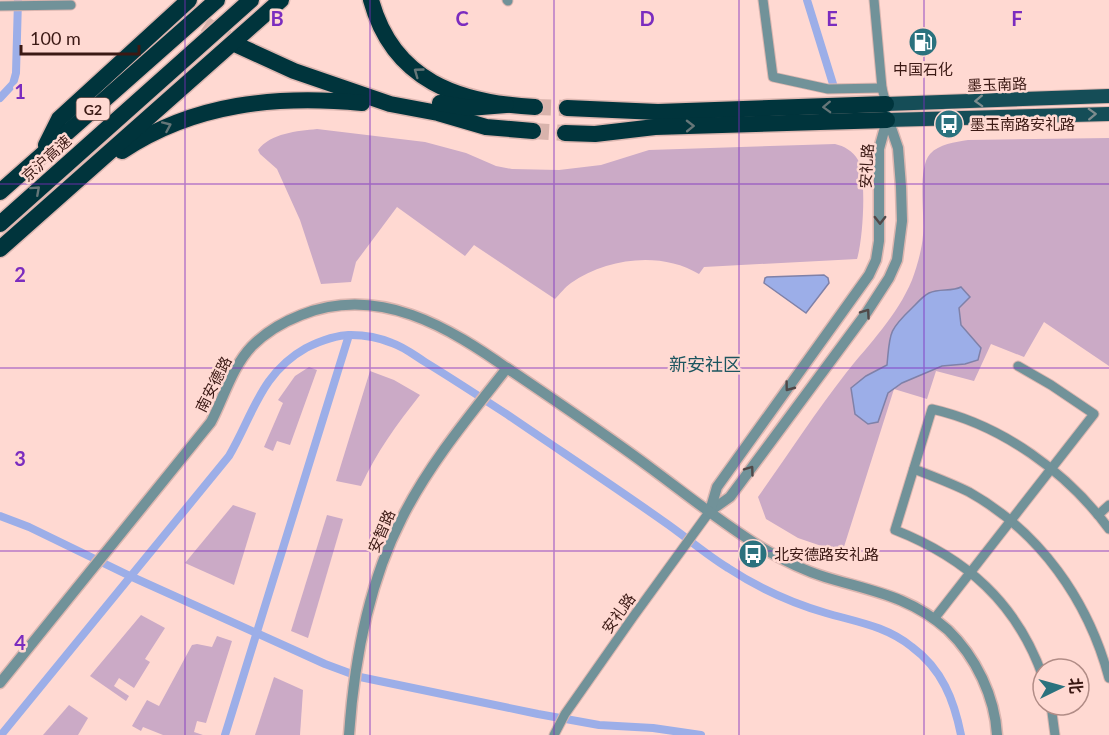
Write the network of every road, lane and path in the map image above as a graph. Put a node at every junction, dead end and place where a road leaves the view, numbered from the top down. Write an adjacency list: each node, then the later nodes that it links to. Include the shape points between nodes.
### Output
1 (217, 0): 19 (highway, 京沪高速 / G2)
2 (251, 0): 22 (highway, 京沪高速 / G2, one-way to 2)
3 (280, 0): 20 (highway)
4 (371, 0): 13 (highway, one-way to 4, via 454,93 410,67 383,34)
5 (763, 0): 12 (street, via 773,77)
6 (874, 0): 12 (street)
7 (177, 1): 19 (highway, via 159,26 59,119)
8 (71, 5): 9 (street)
9 (0, 6)
10 (1109, 96): 12 (main road, 墨玉南路, one-way to 12)
11 (390, 104): 13 (highway, via 294,71 240,42 345,83 469,108); 17 (highway, via 486,127); 20 (highway, one-way to 11, via 175,123 239,104 305,99)
12 (885, 104): 15 (highway, one-way to 15, via 658,112); 16 (main road, one-way to 16); 18 (highway, one-way to 12, via 595,134); 29 (street, 安礼路, one-way to 29, via 879,149 876,260 717,487); 29 (street, 安礼路, one-way to 12, via 730,497 890,278 897,261 902,221 898,148)
13 (506, 105): 14 (highway)
14 (535, 106)
15 (567, 108)
16 (1109, 114)
17 (532, 131)
18 (565, 133)
19 (42, 154): 21 (highway, 京沪高速 / G2)
20 (97, 162): 23 (highway)
21 (0, 192)
22 (0, 224)
23 (0, 249)
24 (1018, 366): 26 (street, via 1094,414)
25 (507, 368): 29 (street, 南安德路); 37 (street, 南安德路, via 419,316 385,307 336,304 286,321 251,347 232,374 211,422); 39 (street, 安智路, via 427,476 401,519 371,601 357,667)
26 (1052, 468): 27 (street, via 997,434 949,412 932,409); 30 (street); 31 (street)
27 (914, 469): 31 (street, via 969,492); 33 (street, via 895,530 940,550)
28 (1109, 505): 30 (street)
29 (710, 511): 34 (street, 南安德路, via 759,546 795,565 823,577 883,592); 40 (street, 安礼路, via 633,616)
30 (1098, 515): 32 (street)
31 (1011, 521): 33 (street); 36 (street, via 1072,588 1098,640)
32 (1109, 529)
33 (971, 572): 34 (street); 35 (street, via 1017,622)
34 (934, 619): 41 (street, 南安德路, via 960,644 976,667 992,705)
35 (1035, 657)
36 (1109, 678)
37 (0, 683)
38 (1052, 717): 42 (street)
39 (349, 735)
40 (554, 735)
41 (997, 735)
42 (1054, 735)

